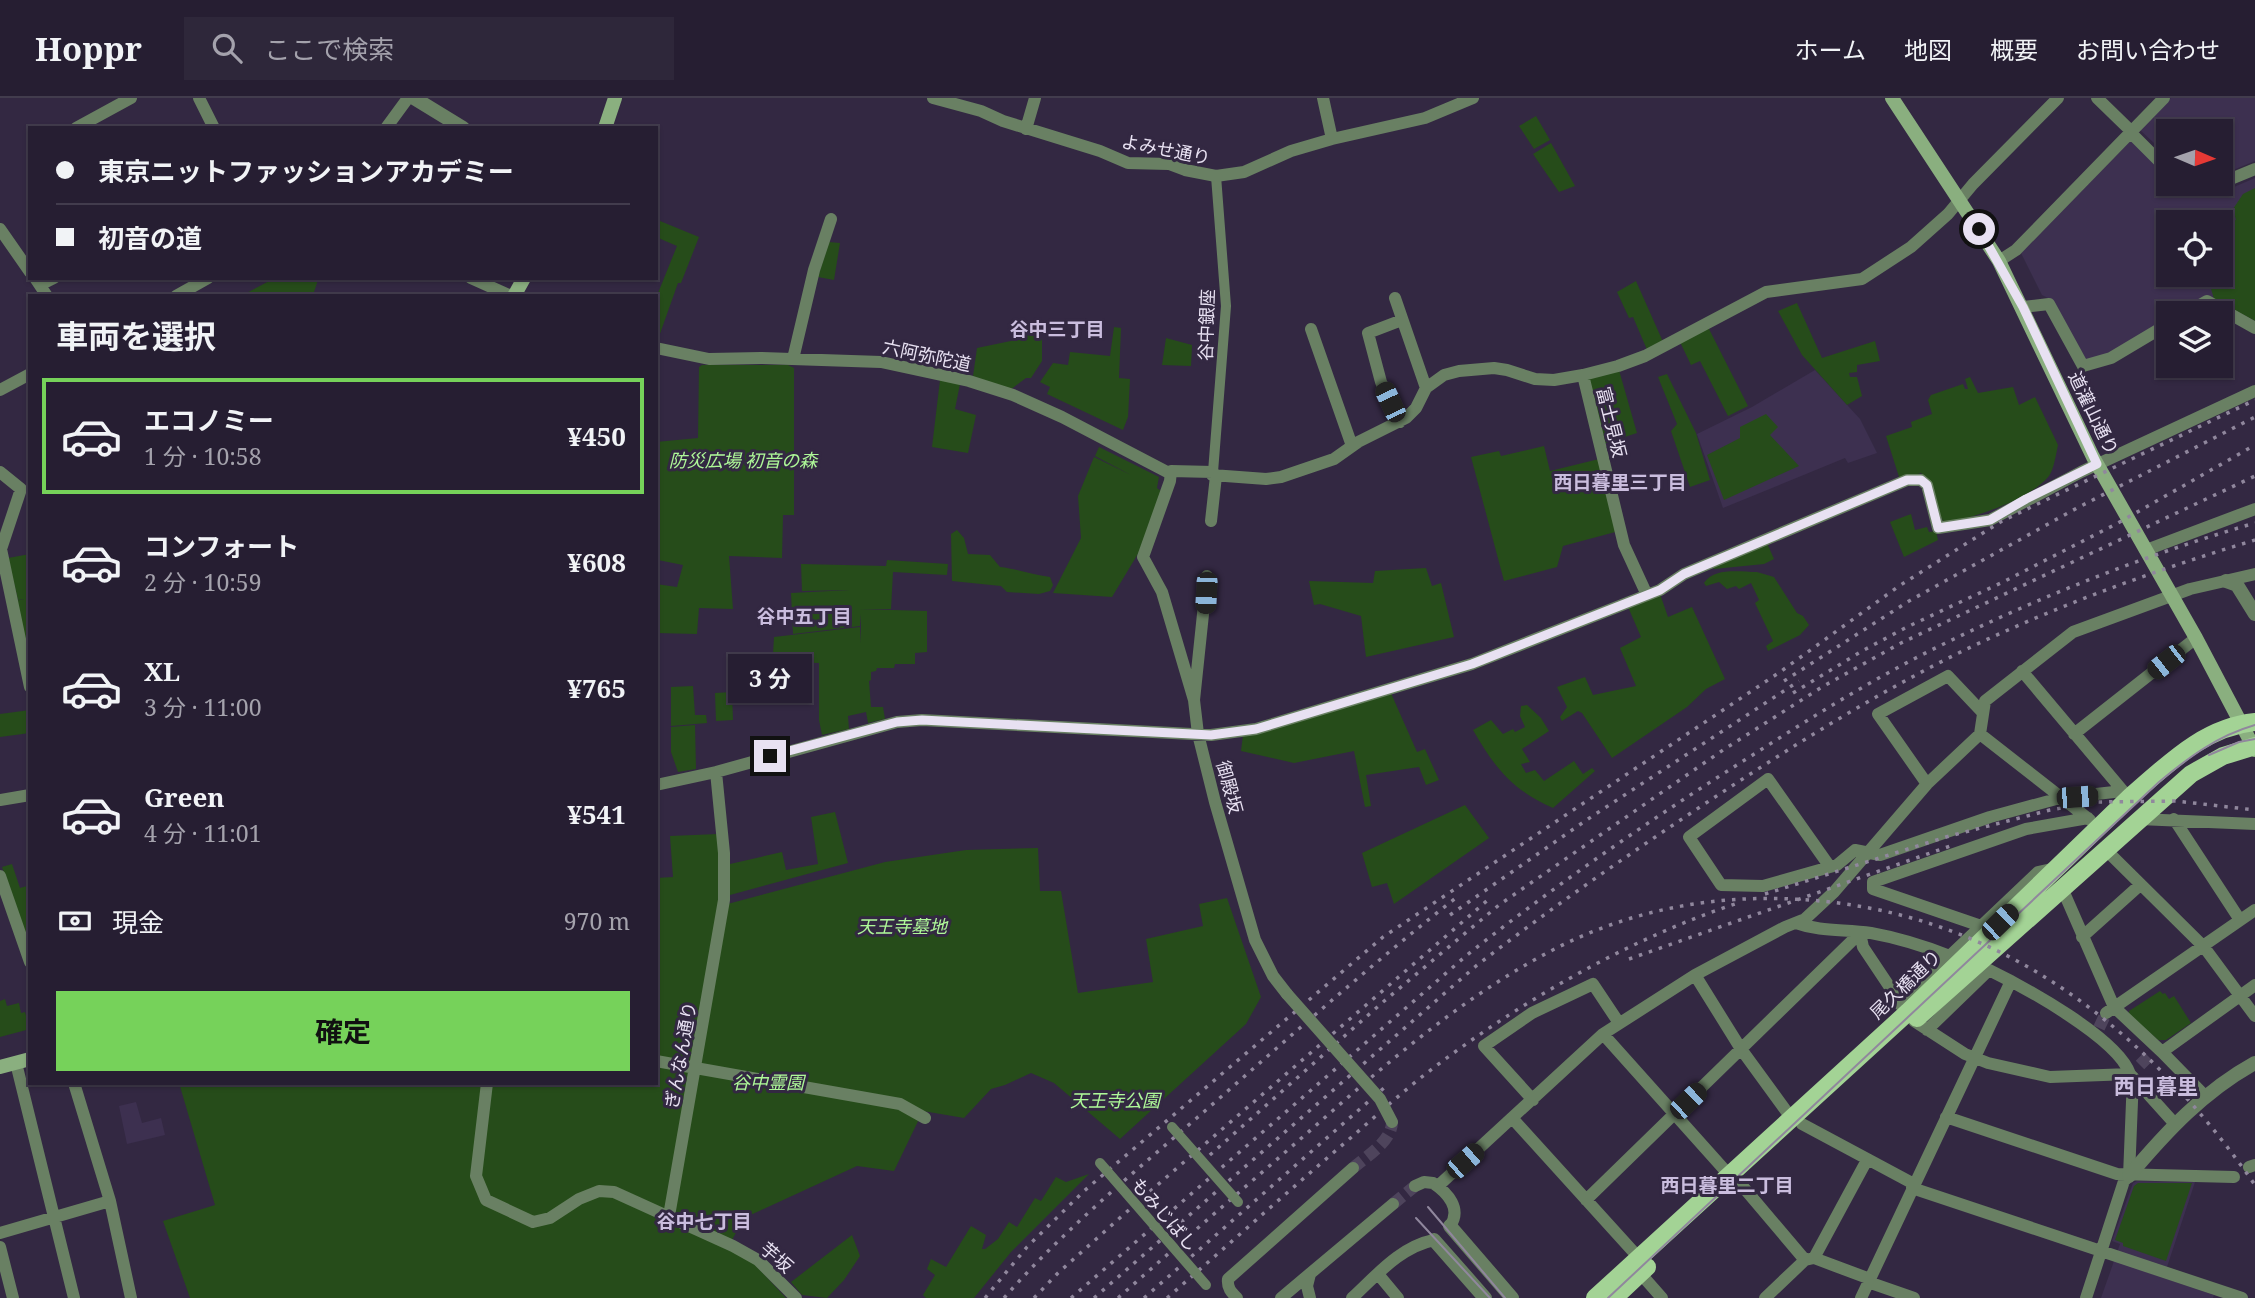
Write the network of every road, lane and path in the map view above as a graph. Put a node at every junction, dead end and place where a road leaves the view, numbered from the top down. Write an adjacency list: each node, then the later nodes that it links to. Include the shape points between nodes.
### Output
1 (131, 98): 15 (street)
2 (199, 98): 16 (street)
3 (408, 98): 17 (street)
4 (414, 98): 18 (street)
5 (615, 98): 19 (main road)
6 (933, 98): 20 (street, よみせ通り)
7 (1035, 98): 20 (street)
8 (1323, 98): 22 (street)
9 (1473, 98): 14 (street, よみせ通り)
10 (1892, 98): 27 (main road, 道灌山通り)
11 (2058, 98): 27 (street)
12 (2097, 98): 21 (street)
13 (2164, 98): 21 (street)
14 (1442, 104): 22 (street, よみせ通り, via 1402,124)
15 (80, 126)
16 (213, 126)
17 (387, 126)
18 (460, 126)
19 (606, 126)
20 (1027, 129): 25 (street, よみせ通り, via 1128,163 1169,164)
21 (2131, 133): 23 (street); 30 (street, via 2016,250)
22 (1332, 139): 25 (street, よみせ通り, via 1244,172)
23 (2156, 158)
24 (2255, 169): 26 (street)
25 (1216, 176): 55 (street, 谷中銀座, via 1226,306)
26 (2233, 178)
27 (1961, 199): 30 (main road, 道灌山通り); 46 (street, via 1912,247 1862,279 1766,292 1645,356)
28 (831, 219): 44 (street)
29 (0, 229): 31 (street)
30 (1999, 261): 37 (main road, 道灌山通り)
31 (28, 268)
32 (204, 280): 34 (street)
33 (476, 280): 35 (street)
34 (180, 294)
35 (511, 294)
36 (1395, 298): 39 (street)
37 (2023, 307): 42 (street, via 2049,304 2083,366 2122,352); 52 (main road, 道灌山通り)
38 (2233, 316): 40 (street)
39 (1402, 320): 47 (street); 50 (street, via 1368,333 1381,382)
40 (2255, 328)
41 (1311, 329): 51 (street)
42 (2156, 331)
43 (658, 348): 44 (street, 六阿弥陀道, via 709,359)
44 (793, 359): 54 (street, 六阿弥陀道, via 881,362 992,387)
45 (28, 375): 48 (street)
46 (1583, 375): 47 (street, via 1535,379 1482,368 1459,370); 63 (street, 富士見坂, via 1623,545)
47 (1426, 388): 50 (street, via 1414,412)
48 (0, 390)
49 (2255, 391): 52 (street)
50 (1400, 422): 51 (street)
51 (1352, 446): 55 (street, via 1334,459 1281,477)
52 (2097, 464): 59 (main road, 道灌山通り); 63 (street, via 1990,520 1938,528 1927,485 1907,480 1684,574)
53 (0, 471): 58 (street, via 21,489)
54 (1171, 473): 55 (street); 69 (street, via 1143,557 1162,592)
55 (1214, 474): 57 (street, 谷中銀座)
56 (2255, 509): 59 (street)
57 (1211, 521)
58 (0, 549): 68 (street)
59 (2146, 550): 64 (main road, 道灌山通り)
60 (2255, 575): 62 (street)
61 (1207, 576): 69 (street, 御殿坂)
62 (2226, 581): 64 (street); 65 (street, via 2237,585)
63 (1647, 595): 72 (street, via 1472,664 1256,729)
64 (2172, 595): 66 (main road, 道灌山通り); 67 (street, via 2073,632)
65 (2255, 614)
66 (2196, 638): 71 (main road, 道灌山通り); 74 (street)
67 (2022, 671): 70 (street, via 1985,701); 74 (street)
68 (28, 673)
69 (1194, 700): 72 (street, 御殿坂)
70 (1983, 713): 73 (street); 77 (street, via 1948,676 1878,713)
71 (2248, 722): 75 (main road, 道灌山通り); 79 (main road, 尾久橋通り, via 2217,730 2196,742)
72 (1198, 734): 76 (street, via 922,720 897,722); 130 (street, 御殿坂, bridge, via 1255,940 1273,976 1380,1099)
73 (1980, 734): 77 (street); 81 (street)
74 (2074, 734): 79 (street)
75 (2254, 747): 83 (main road, 尾久橋通り, via 2224,756 2191,775)
76 (716, 772): 78 (street); 119 (street, ぎんなん通り, via 724,900)
77 (1927, 784): 88 (street)
78 (658, 785)
79 (2127, 794): 81 (street); 85 (main road, 尾久橋通り)
80 (28, 795): 82 (street)
81 (2060, 798): 85 (street); 88 (street, via 1880,855)
82 (0, 800)
83 (2139, 819): 84 (street); 87 (main road, 尾久橋通り)
84 (2174, 819): 86 (street); 95 (street)
85 (2094, 823): 90 (main road, 尾久橋通り); 97 (street, via 2026,829 1873,882 1873,889)
86 (2255, 824)
87 (2105, 849): 92 (street); 93 (main road, 尾久橋通り)
88 (1867, 852): 89 (street, via 1855,850); 96 (street, via 1825,901)
89 (1830, 867): 89 (street, via 1763,886 1721,885 1689,837 1769,779)
90 (2056, 868): 97 (street, via 2038,872); 108 (main road, 尾久橋通り)
91 (0, 876): 101 (street)
92 (2140, 885): 99 (street); 100 (street)
93 (2062, 888): 99 (street); 108 (main road, 尾久橋通り)
94 (2255, 910): 95 (street)
95 (2240, 920): 100 (street)
96 (1796, 923): 98 (street, via 1815,930); 103 (street)
97 (1981, 926): 102 (street)
98 (1860, 933): 102 (street, via 1909,941); 108 (street, via 1863,947); 112 (street)
99 (2082, 937): 107 (street)
100 (2204, 947): 106 (street); 107 (street)
101 (28, 956)
102 (1950, 956): 108 (street)
103 (1695, 975): 110 (street); 112 (street)
104 (2011, 981): 108 (street, via 1989,970); 114 (street); 120 (street, via 2098,1033)
105 (2255, 985): 106 (street)
106 (2240, 995): 109 (street); 113 (street)
107 (2110, 1010): 113 (street)
108 (1912, 1016): 114 (street); 129 (main road, 尾久橋通り)
109 (2255, 1016)
110 (1619, 1023): 111 (street); 124 (street, via 1592,984 1532,1013 1484,1046)
111 (1603, 1034): 124 (street); 125 (street)
112 (1741, 1049): 125 (street); 129 (street)
113 (2157, 1051): 123 (street)
114 (1975, 1058): 120 (street, via 2050,1077); 126 (street)
115 (23, 1061): 118 (main road); 147 (street)
116 (658, 1061): 119 (street)
117 (2255, 1063): 123 (street)
118 (0, 1067)
119 (695, 1068): 127 (street, via 900,1104); 146 (street, ぎんなん通り)
120 (2133, 1073): 131 (street); 136 (street)
121 (75, 1085): 143 (street)
122 (487, 1085): 146 (street, 芋坂, via 476,1176 486,1200 533,1222 550,1218 599,1191 614,1192)
123 (2205, 1096): 131 (street)
124 (1533, 1100): 128 (street)
125 (1674, 1114): 138 (street); 142 (street)
126 (1946, 1117): 136 (street); 141 (street)
127 (925, 1118)
128 (1513, 1119): 140 (street); 142 (street)
129 (1797, 1121): 133 (street); 138 (main road, 尾久橋通り)
130 (1392, 1122)
131 (2175, 1124): 136 (street)
132 (1172, 1126): 144 (street, bridge)
133 (1867, 1160): 141 (street); 153 (street)
134 (1100, 1163): 158 (street, もみじばし, bridge)
135 (1353, 1168): 164 (street, via 1228,1279)
136 (2129, 1176): 137 (street); 152 (street)
137 (2234, 1177)
138 (1735, 1179): 153 (street); 154 (main road, 尾久橋通り)
139 (1415, 1186): 140 (street, via 1428,1181)
140 (1438, 1186): 148 (street, via 1454,1205)
141 (1913, 1186): 152 (street); 157 (street)
142 (1586, 1200): 154 (street)
143 (110, 1201): 147 (street); 162 (street)
144 (1238, 1202)
145 (1393, 1203): 155 (street)
146 (669, 1216): 163 (street, 芋坂, via 758,1260)
147 (55, 1217): 149 (street); 161 (street)
148 (1450, 1226): 169 (street)
149 (0, 1234)
150 (1434, 1240): 156 (street, via 1410,1247); 159 (street)
151 (0, 1247): 160 (street)
152 (2101, 1251): 176 (street); 177 (street)
153 (1810, 1259): 157 (street); 173 (street)
154 (1639, 1266): 170 (main road, 尾久橋通り); 171 (main road, 尾久橋通り); 172 (street)
155 (1310, 1274): 165 (street); 166 (street)
156 (1378, 1274): 167 (street); 168 (street)
157 (1869, 1280): 174 (street); 175 (street)
158 (1206, 1285)
159 (1479, 1296)
160 (13, 1298)
161 (74, 1298)
162 (131, 1298)
163 (796, 1298)
164 (1237, 1298)
165 (1281, 1298)
166 (1310, 1298)
167 (1352, 1298)
168 (1398, 1298)
169 (1512, 1298)
170 (1595, 1298)
171 (1614, 1298)
172 (1662, 1298)
173 (1765, 1298)
174 (1861, 1298)
175 (1914, 1298)
176 (2086, 1298)
177 (2242, 1298)

